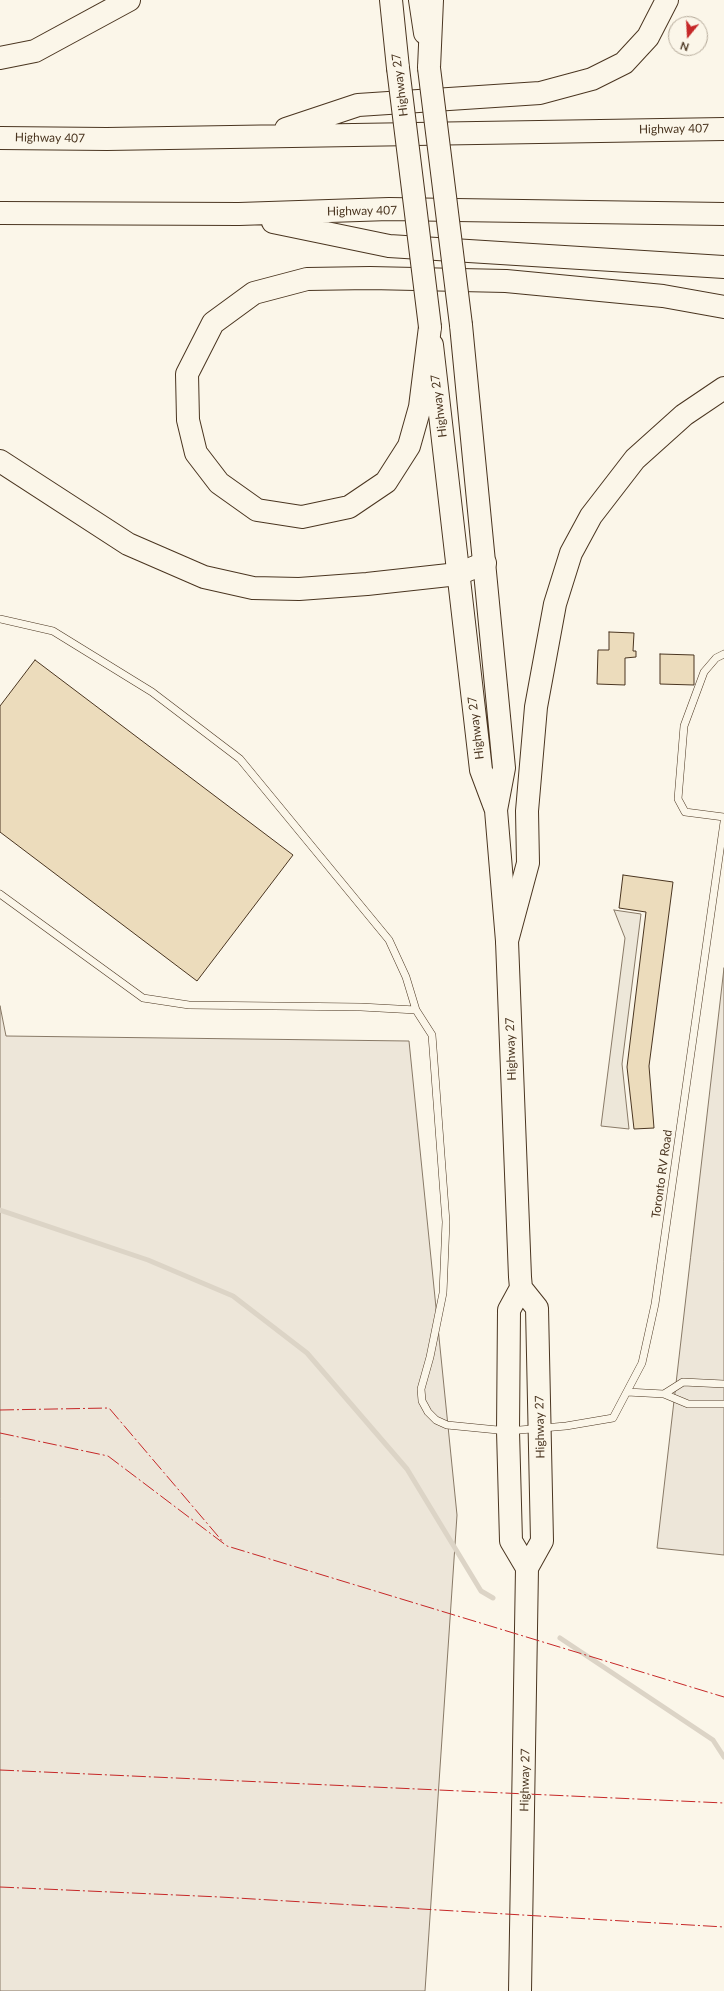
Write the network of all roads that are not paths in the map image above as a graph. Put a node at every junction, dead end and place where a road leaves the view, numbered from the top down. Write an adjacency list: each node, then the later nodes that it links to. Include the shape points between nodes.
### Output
1 (129, 0): 6 (main road, via 35,51)
2 (391, 0): 16 (main road, Highway 27, bridge)
3 (420, 0): 7 (main road, Highway 27)
4 (432, 0): 7 (main road)
5 (666, 0): 9 (main road, via 648,37 624,63 592,79 540,93 358,105)
6 (0, 58)
7 (429, 68): 19 (main road, Highway 27, bridge, via 462,325)
8 (724, 129): 9 (main road, Highway 407)
9 (267, 136): 10 (main road, Highway 407)
10 (0, 138)
11 (0, 213): 12 (main road, Highway 407)
12 (238, 214): 13 (main road, Highway 407, via 389,210); 14 (main road, via 389,246)
13 (724, 214)
14 (724, 267)
15 (724, 307): 16 (main road, via 663,296 506,281 370,278 307,280 254,293 213,323 187,374 188,420 196,453 219,483 257,510 302,518 349,507 386,482 409,446 420,407)
16 (430, 327): 20 (main road, Highway 27)
17 (724, 388): 27 (main road, via 684,415 635,459 591,516 571,553 555,604 536,707 527,811 528,863)
18 (0, 461): 20 (main road, via 128,544 204,577 253,588 299,589)
19 (485, 562): 20 (main road); 23 (main road, Highway 27, via 504,768)
20 (458, 574): 23 (main road, Highway 27, via 481,770)
21 (0, 619): 28 (lane, Toronto RV Road, via 53,631 152,692 240,758 390,940 406,977)
22 (724, 654): 24 (lane, via 716,658 704,672 684,726 678,799 685,812)
23 (496, 810): 27 (main road, Highway 27)
24 (724, 817)
25 (724, 822): 31 (lane, Toronto RV Road, via 655,1304 642,1363)
26 (0, 894): 28 (lane, via 143,998 190,1005)
27 (507, 941): 29 (main road, Highway 27)
28 (416, 1010): 35 (lane, Toronto RV Road, via 432,1035 446,1222 443,1293 421,1389 422,1401 432,1416 447,1425)
29 (521, 1288): 34 (main road, Highway 27, via 537,1308); 35 (main road, via 509,1310)
30 (724, 1384): 32 (lane, via 683,1382)
31 (627, 1392): 32 (lane); 34 (lane, Toronto RV Road, via 613,1418)
32 (664, 1394): 33 (lane, via 688,1404)
33 (724, 1404)
34 (540, 1428): 35 (lane, Toronto RV Road); 36 (main road, Highway 27, via 542,1542)
35 (508, 1431): 36 (main road, via 511,1541)
36 (527, 1568): 37 (main road, Highway 27)
37 (520, 1991)

